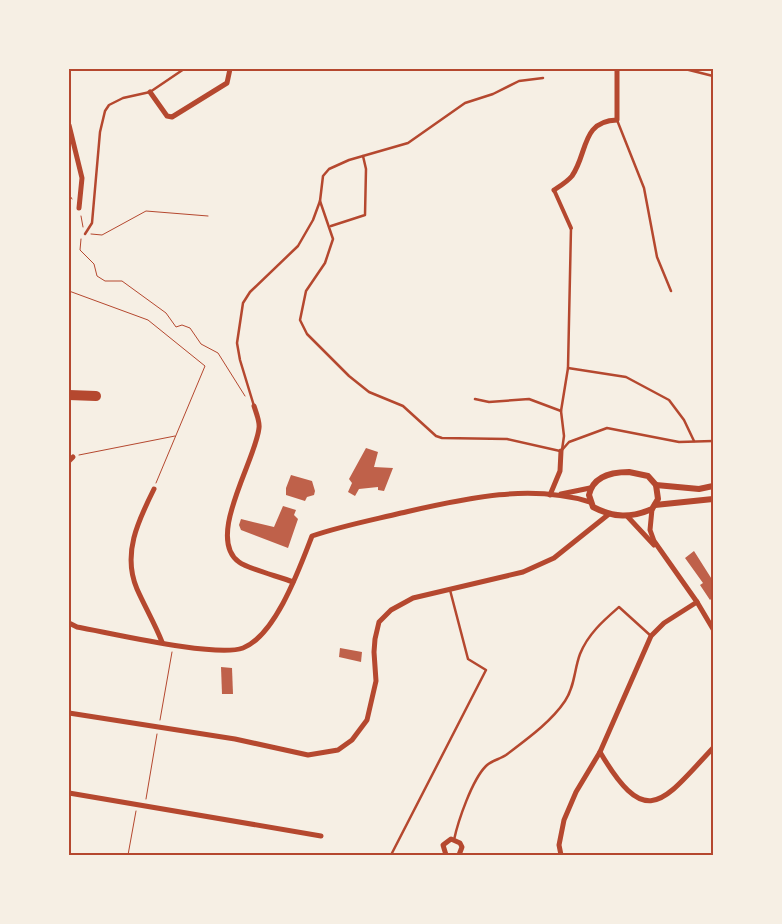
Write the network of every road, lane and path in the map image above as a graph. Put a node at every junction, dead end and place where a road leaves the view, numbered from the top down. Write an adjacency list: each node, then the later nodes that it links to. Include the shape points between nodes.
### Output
1 (184, 69): 7 (lane)
2 (230, 69): 7 (street, via 227,83 172,117 166,116)
3 (617, 69): 8 (street)
4 (685, 69): 5 (lane)
5 (713, 76)
6 (543, 78): 10 (lane, via 519,81 465,104 408,143)
7 (150, 92): 18 (lane, via 123,98 109,105 105,111 100,132 92,223)
8 (617, 120): 11 (street, via 598,124 591,131 570,178); 20 (lane, via 644,188 657,257)
9 (69, 125): 14 (street, via 82,178)
10 (363, 156): 13 (lane, via 328,170); 16 (lane, via 366,169 365,215)
11 (554, 190): 17 (street)
12 (69, 194): 14 (path)
13 (320, 201): 16 (lane); 25 (lane, via 298,246 250,292 243,303 237,343)
14 (78, 208): 18 (path)
15 (208, 216): 18 (path, via 146,212 102,235)
16 (331, 226): 30 (lane, via 333,239 325,263 306,291 300,320 307,334 349,376 369,392 393,400 411,411 436,436 507,439)
17 (570, 228): 21 (lane)
18 (85, 234): 25 (path, via 80,250 94,264 96,276 105,281 122,281 166,313 176,327 190,328 201,344 218,353 240,391)
19 (69, 291): 27 (path, via 148,320 205,366)
20 (671, 291)
21 (568, 368): 26 (lane); 28 (lane, via 626,377 669,400)
22 (69, 395): 23 (highway)
23 (96, 396)
24 (474, 399): 26 (lane, via 489,402 529,399)
25 (254, 406): 44 (street, via 260,427 235,499 227,540 239,562)
26 (561, 411): 30 (lane, via 564,436)
27 (176, 436): 31 (path); 35 (path)
28 (694, 441): 29 (lane); 30 (lane, via 679,442 607,428 569,442)
29 (713, 441)
30 (561, 452): 36 (street, via 560,471)
31 (71, 459)
32 (656, 484): 33 (street, via 699,489); 34 (street, via 648,476 620,472 604,476); 40 (street, via 658,493)
33 (713, 486)
34 (590, 488): 37 (street); 39 (street)
35 (154, 489): 50 (street, via 138,521 131,557 137,588)
36 (550, 495): 37 (street); 44 (street, via 498,494 470,498 312,536)
37 (558, 495): 39 (street)
38 (713, 499): 40 (street)
39 (590, 502): 41 (street)
40 (654, 507): 42 (street); 43 (street, via 650,530)
41 (608, 514): 42 (street); 45 (street, via 554,558 523,572)
42 (628, 516): 43 (street)
43 (660, 551): 46 (street)
44 (293, 582): 51 (street, via 267,629 244,648 219,651)
45 (450, 590): 53 (street, via 413,598 391,610 379,622 374,652 376,681 367,720 352,740 338,750 308,755 235,739); 62 (lane, via 468,659 486,670)
46 (697, 602): 48 (street); 49 (street, via 664,623)
47 (69, 623): 50 (street)
48 (713, 629)
49 (651, 636): 55 (street); 60 (lane, via 619,607 598,625 580,655 572,689 565,701 530,736 486,766 468,798)
50 (162, 642): 51 (street)
51 (173, 644): 53 (path)
52 (69, 713): 53 (street)
53 (159, 728): 58 (path)
54 (713, 748): 55 (street, via 671,792 658,800 647,801 632,795)
55 (600, 752): 65 (street, via 564,820 559,845)
56 (69, 793): 57 (street)
57 (137, 805): 58 (street); 61 (path)
58 (144, 807): 59 (street)
59 (321, 836)
60 (454, 840): 63 (street, via 446,841); 64 (street, via 462,847)
61 (128, 855)
62 (392, 855)
63 (446, 855)
64 (459, 855)
65 (561, 855)

